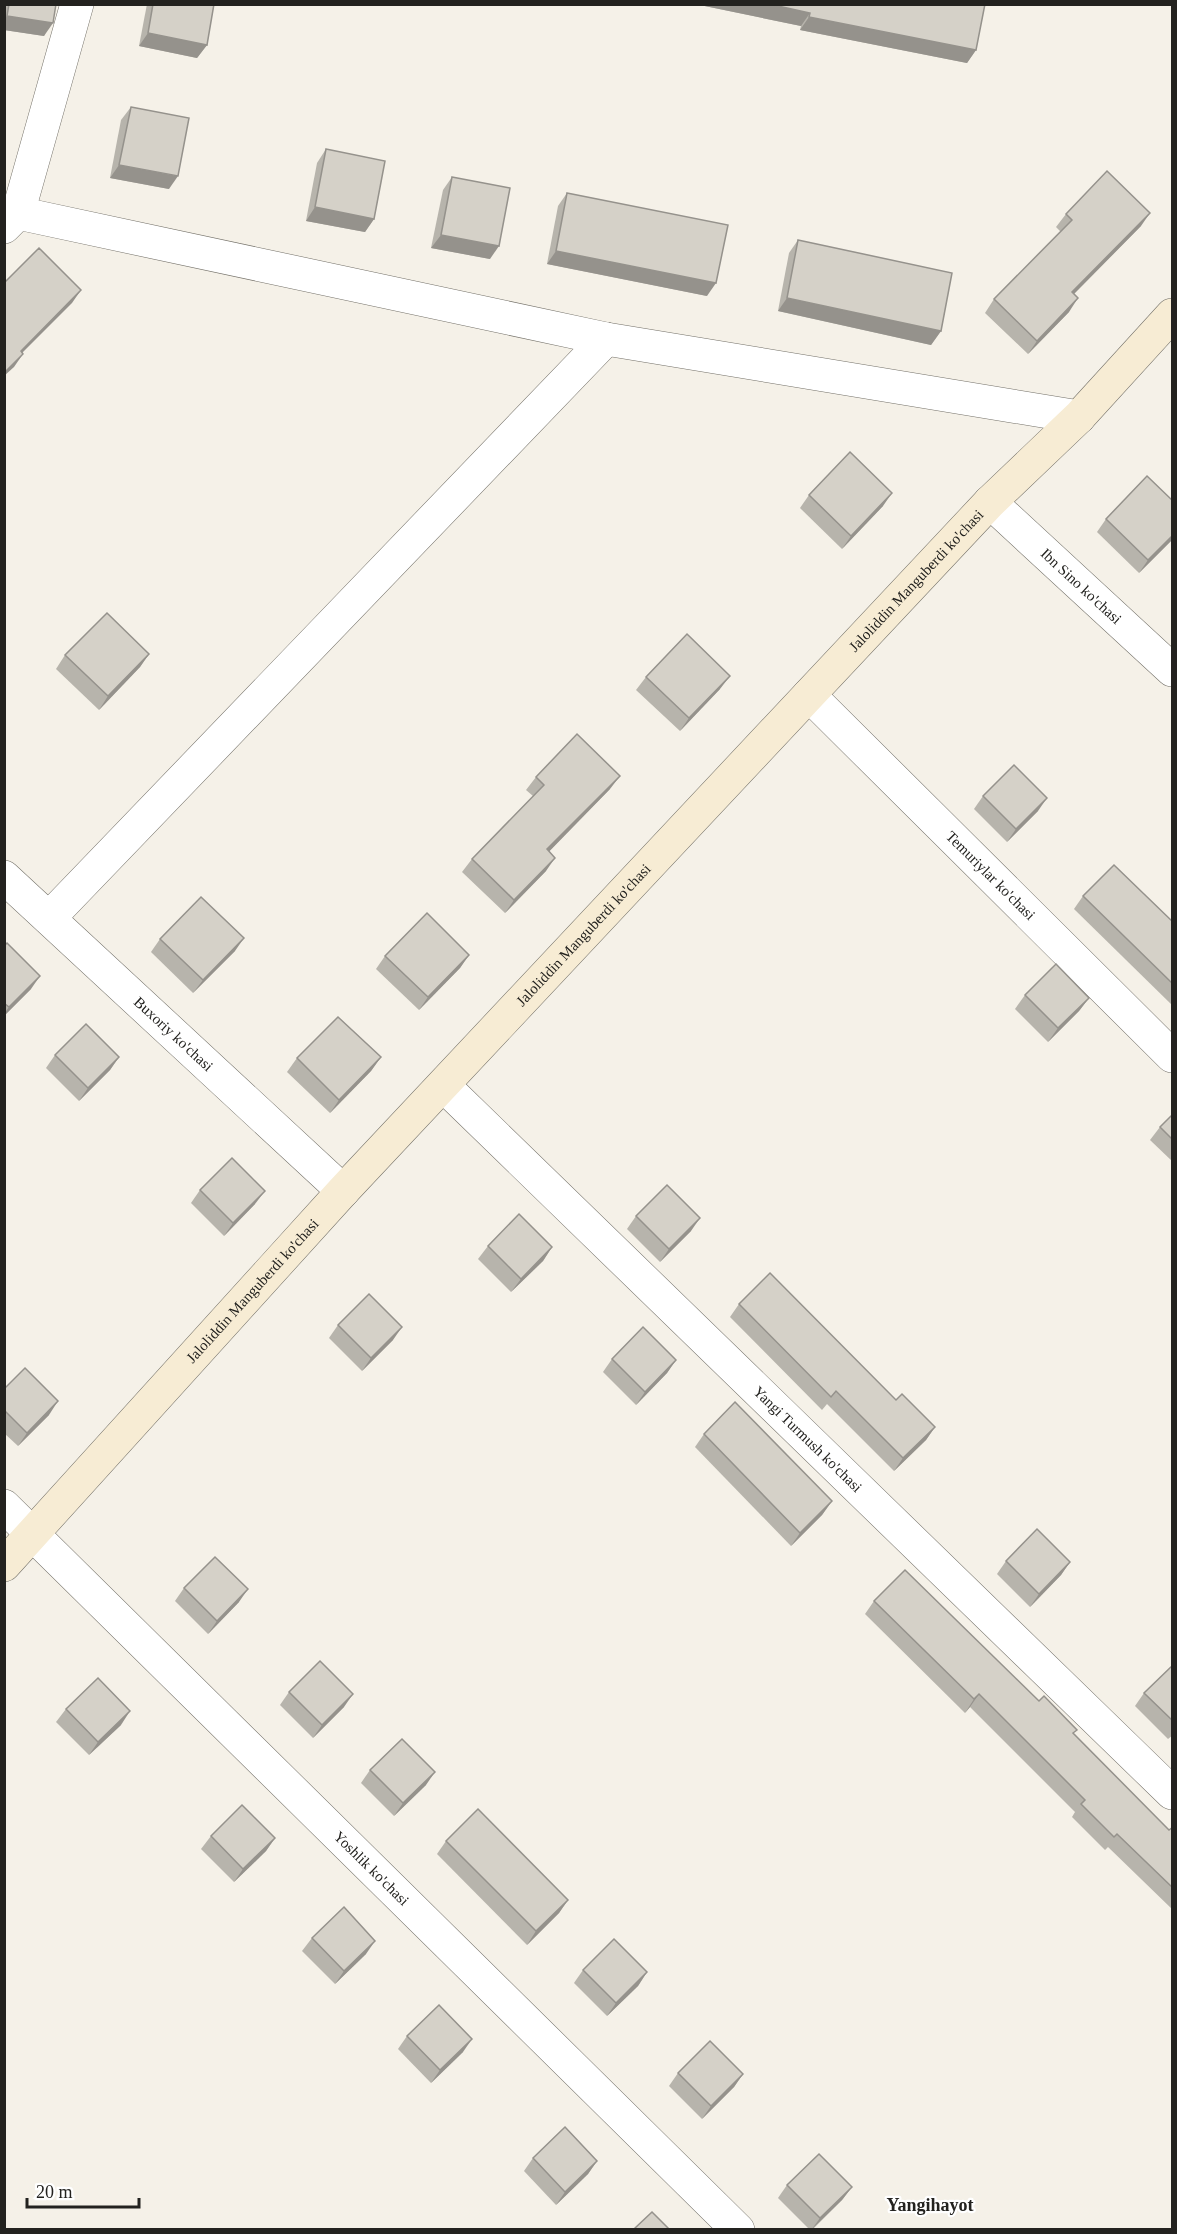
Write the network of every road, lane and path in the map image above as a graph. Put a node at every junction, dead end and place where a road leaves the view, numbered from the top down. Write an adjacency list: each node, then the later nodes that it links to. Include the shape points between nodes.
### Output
1 (77, 4): 2 (street)
2 (11, 220): 4 (street)
3 (1173, 315): 5 (street, Jaloliddin Manguberdi ko'chasi)
4 (606, 339): 5 (street); 10 (street)
5 (1079, 417): 6 (street, Jaloliddin Manguberdi ko'chasi)
6 (990, 502): 7 (street, Ibn Sino ko'chasi); 8 (street, Jaloliddin Manguberdi ko'chasi)
7 (1173, 670)
8 (809, 695): 11 (street, Temuriylar ko'chasi); 12 (street, Jaloliddin Manguberdi ko'chasi)
9 (4, 877): 10 (street, Buxoriy ko'chasi)
10 (49, 918): 13 (street, Buxoriy ko'chasi)
11 (1173, 1056)
12 (444, 1086): 13 (street, Jaloliddin Manguberdi ko'chasi); 17 (street, Yangi Turmush ko'chasi)
13 (344, 1191): 15 (street, Jaloliddin Manguberdi ko'chasi)
14 (4, 1506): 15 (street, Yoshlik ko'chasi)
15 (34, 1533): 16 (street, Jaloliddin Manguberdi ko'chasi); 18 (street, Yoshlik ko'chasi)
16 (4, 1565)
17 (1173, 1793)
18 (738, 2229)

